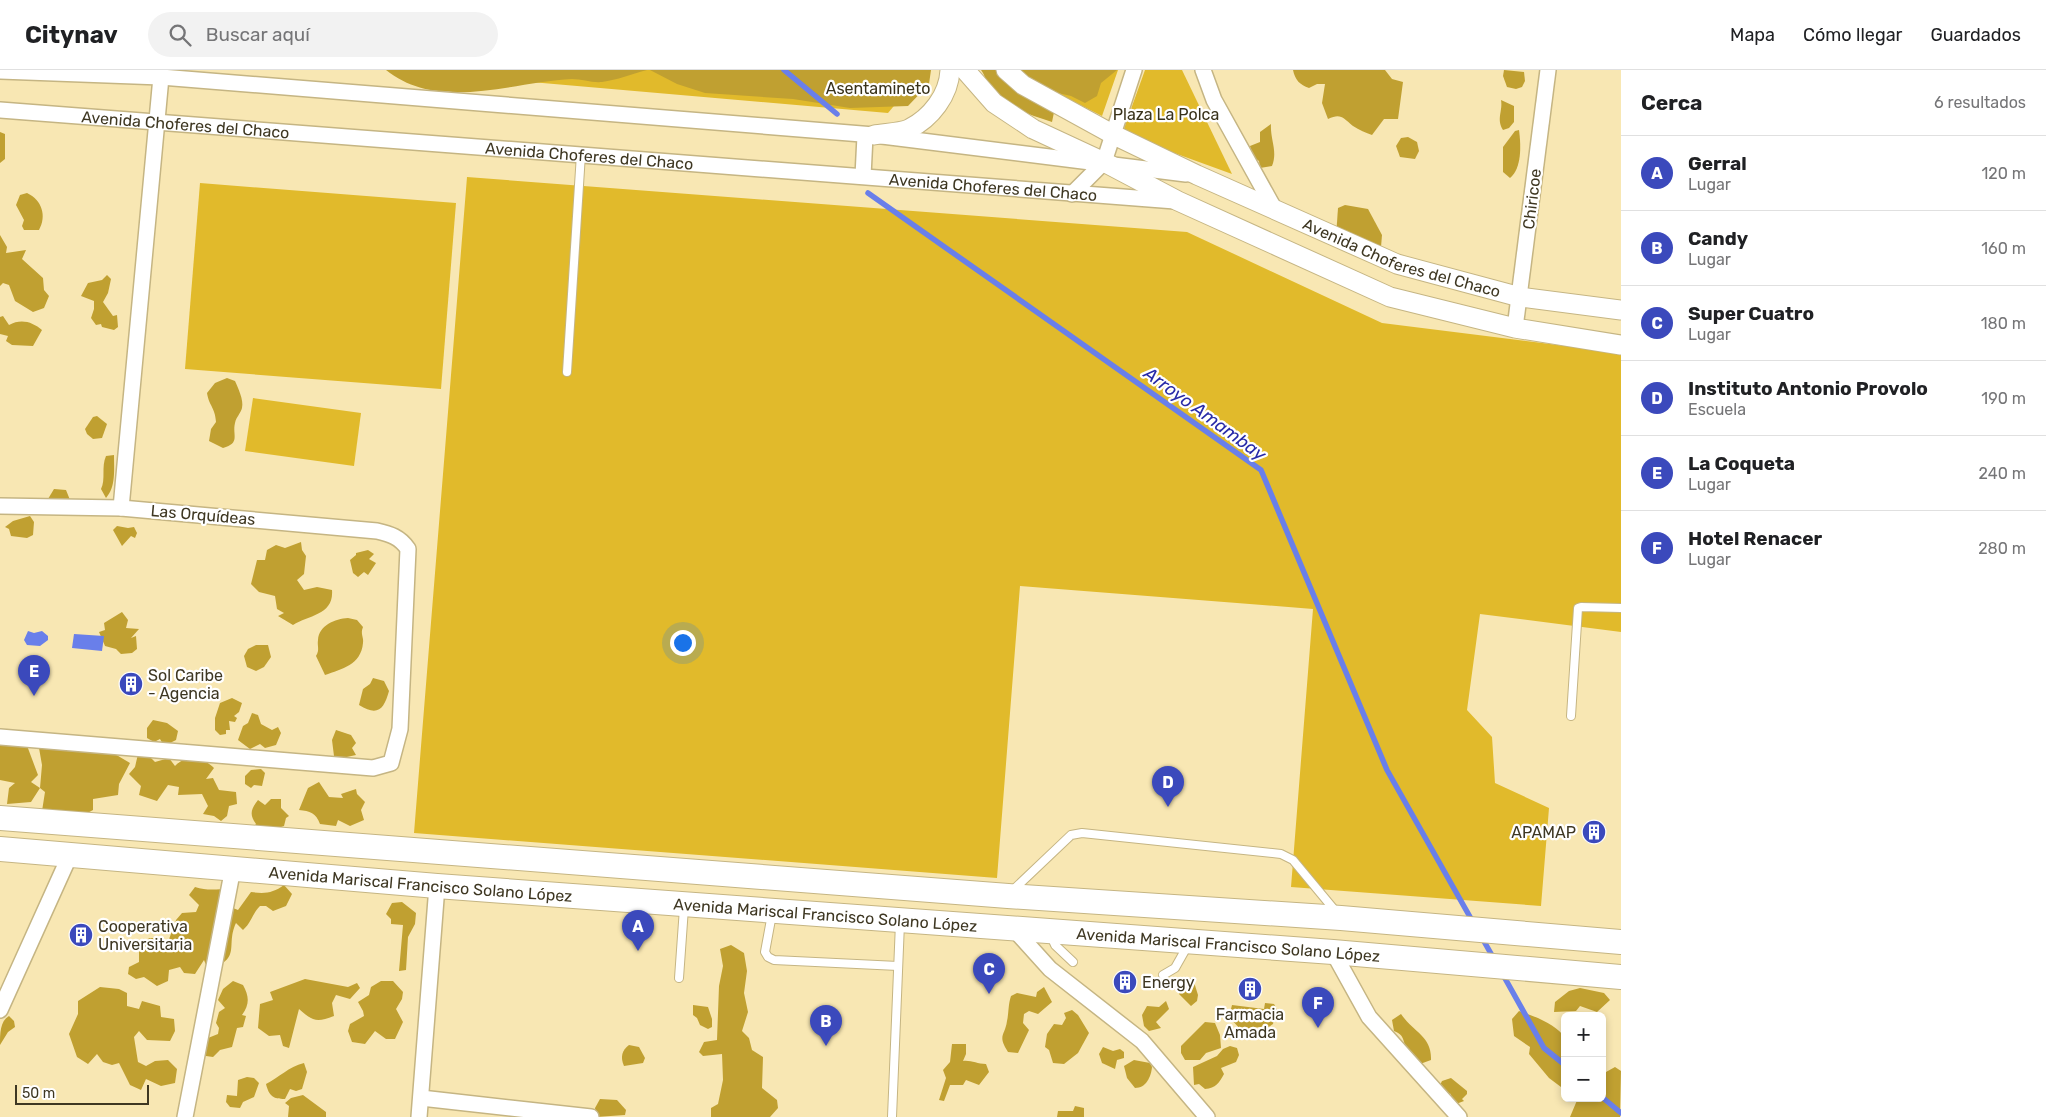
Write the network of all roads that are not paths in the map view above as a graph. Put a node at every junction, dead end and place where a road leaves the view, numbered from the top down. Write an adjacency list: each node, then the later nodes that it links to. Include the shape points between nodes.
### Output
1 (950, 70): 11 (street, via 943,96 930,115 908,130)
2 (965, 70): 14 (street, via 994,103 1033,129)
3 (1006, 70): 12 (street, via 1023,85)
4 (1134, 70): 12 (street)
5 (1203, 70): 19 (street, via 1214,100)
6 (0, 71): 8 (street, Avenida Choferes del Chaco)
7 (1544, 72): 20 (street, Chiricoe)
8 (161, 77): 10 (street); 11 (street, Avenida Choferes del Chaco)
9 (0, 110): 10 (street, Avenida Choferes del Chaco)
10 (156, 122): 13 (street, Avenida Choferes del Chaco); 26 (street)
11 (870, 135): 14 (street, Avenida Choferes del Chaco); 16 (street)
12 (1114, 135): 14 (street); 15 (street)
13 (581, 154): 16 (street, Avenida Choferes del Chaco); 24 (lane)
14 (1104, 162): 15 (street, Avenida Choferes del Chaco); 17 (street); 18 (street, Avenida Choferes del Chaco)
15 (1197, 175): 19 (street, Avenida Choferes del Chaco)
16 (863, 176): 17 (street, Avenida Choferes del Chaco)
17 (1072, 194): 18 (street, Avenida Choferes del Chaco)
18 (1178, 201): 22 (street, Avenida Choferes del Chaco, via 1390,297)
19 (1275, 210): 20 (street, Avenida Choferes del Chaco, via 1397,264)
20 (1520, 297): 21 (street, Avenida Choferes del Chaco); 22 (street, Chiricoe)
21 (1621, 310)
22 (1515, 328): 23 (street, Avenida Choferes del Chaco)
23 (1621, 345)
24 (567, 372)
25 (0, 506): 26 (street, Las Orquídeas)
26 (121, 508): 29 (street, Las Orquídeas, via 376,531 403,542 408,550 400,728 391,763 373,768)
27 (1621, 608): 28 (lane, via 1578,608)
28 (1571, 716)
29 (0, 737)
30 (0, 818): 35 (main road, Avenida Mariscal Francisco Solano López)
31 (0, 849): 32 (main road, Avenida Mariscal Francisco Solano López)
32 (70, 855): 33 (main road, Avenida Mariscal Francisco Solano López); 50 (street)
33 (233, 868): 34 (main road, Avenida Mariscal Francisco Solano López); 53 (street)
34 (437, 886): 36 (main road, Avenida Mariscal Francisco Solano López); 51 (street)
35 (1008, 896): 39 (main road, Avenida Mariscal Francisco Solano López); 39 (lane, via 1071,835 1082,833 1281,854 1293,860)
36 (685, 903): 37 (main road, Avenida Mariscal Francisco Solano López); 49 (lane)
37 (773, 909): 38 (main road, Avenida Mariscal Francisco Solano López); 46 (lane, via 765,952 774,960)
38 (900, 918): 40 (main road, Avenida Mariscal Francisco Solano López); 46 (lane)
39 (1342, 918): 43 (main road, Avenida Mariscal Francisco Solano López)
40 (1013, 928): 41 (main road, Avenida Mariscal Francisco Solano López); 52 (street, via 1050,969 1142,1041)
41 (1049, 931): 42 (main road, Avenida Mariscal Francisco Solano López); 45 (lane, via 1055,945)
42 (1191, 941): 44 (main road, Avenida Mariscal Francisco Solano López); 47 (lane, via 1175,968)
43 (1621, 942)
44 (1333, 952): 48 (main road, Avenida Mariscal Francisco Solano López); 57 (street, via 1368,1017)
45 (1073, 962)
46 (898, 966): 56 (lane)
47 (1163, 975)
48 (1621, 976)
49 (679, 978)
50 (0, 1010)
51 (421, 1098): 54 (street); 55 (street)
52 (1204, 1115)
53 (185, 1117)
54 (419, 1117)
55 (590, 1117)
56 (892, 1117)
57 (1458, 1117)

